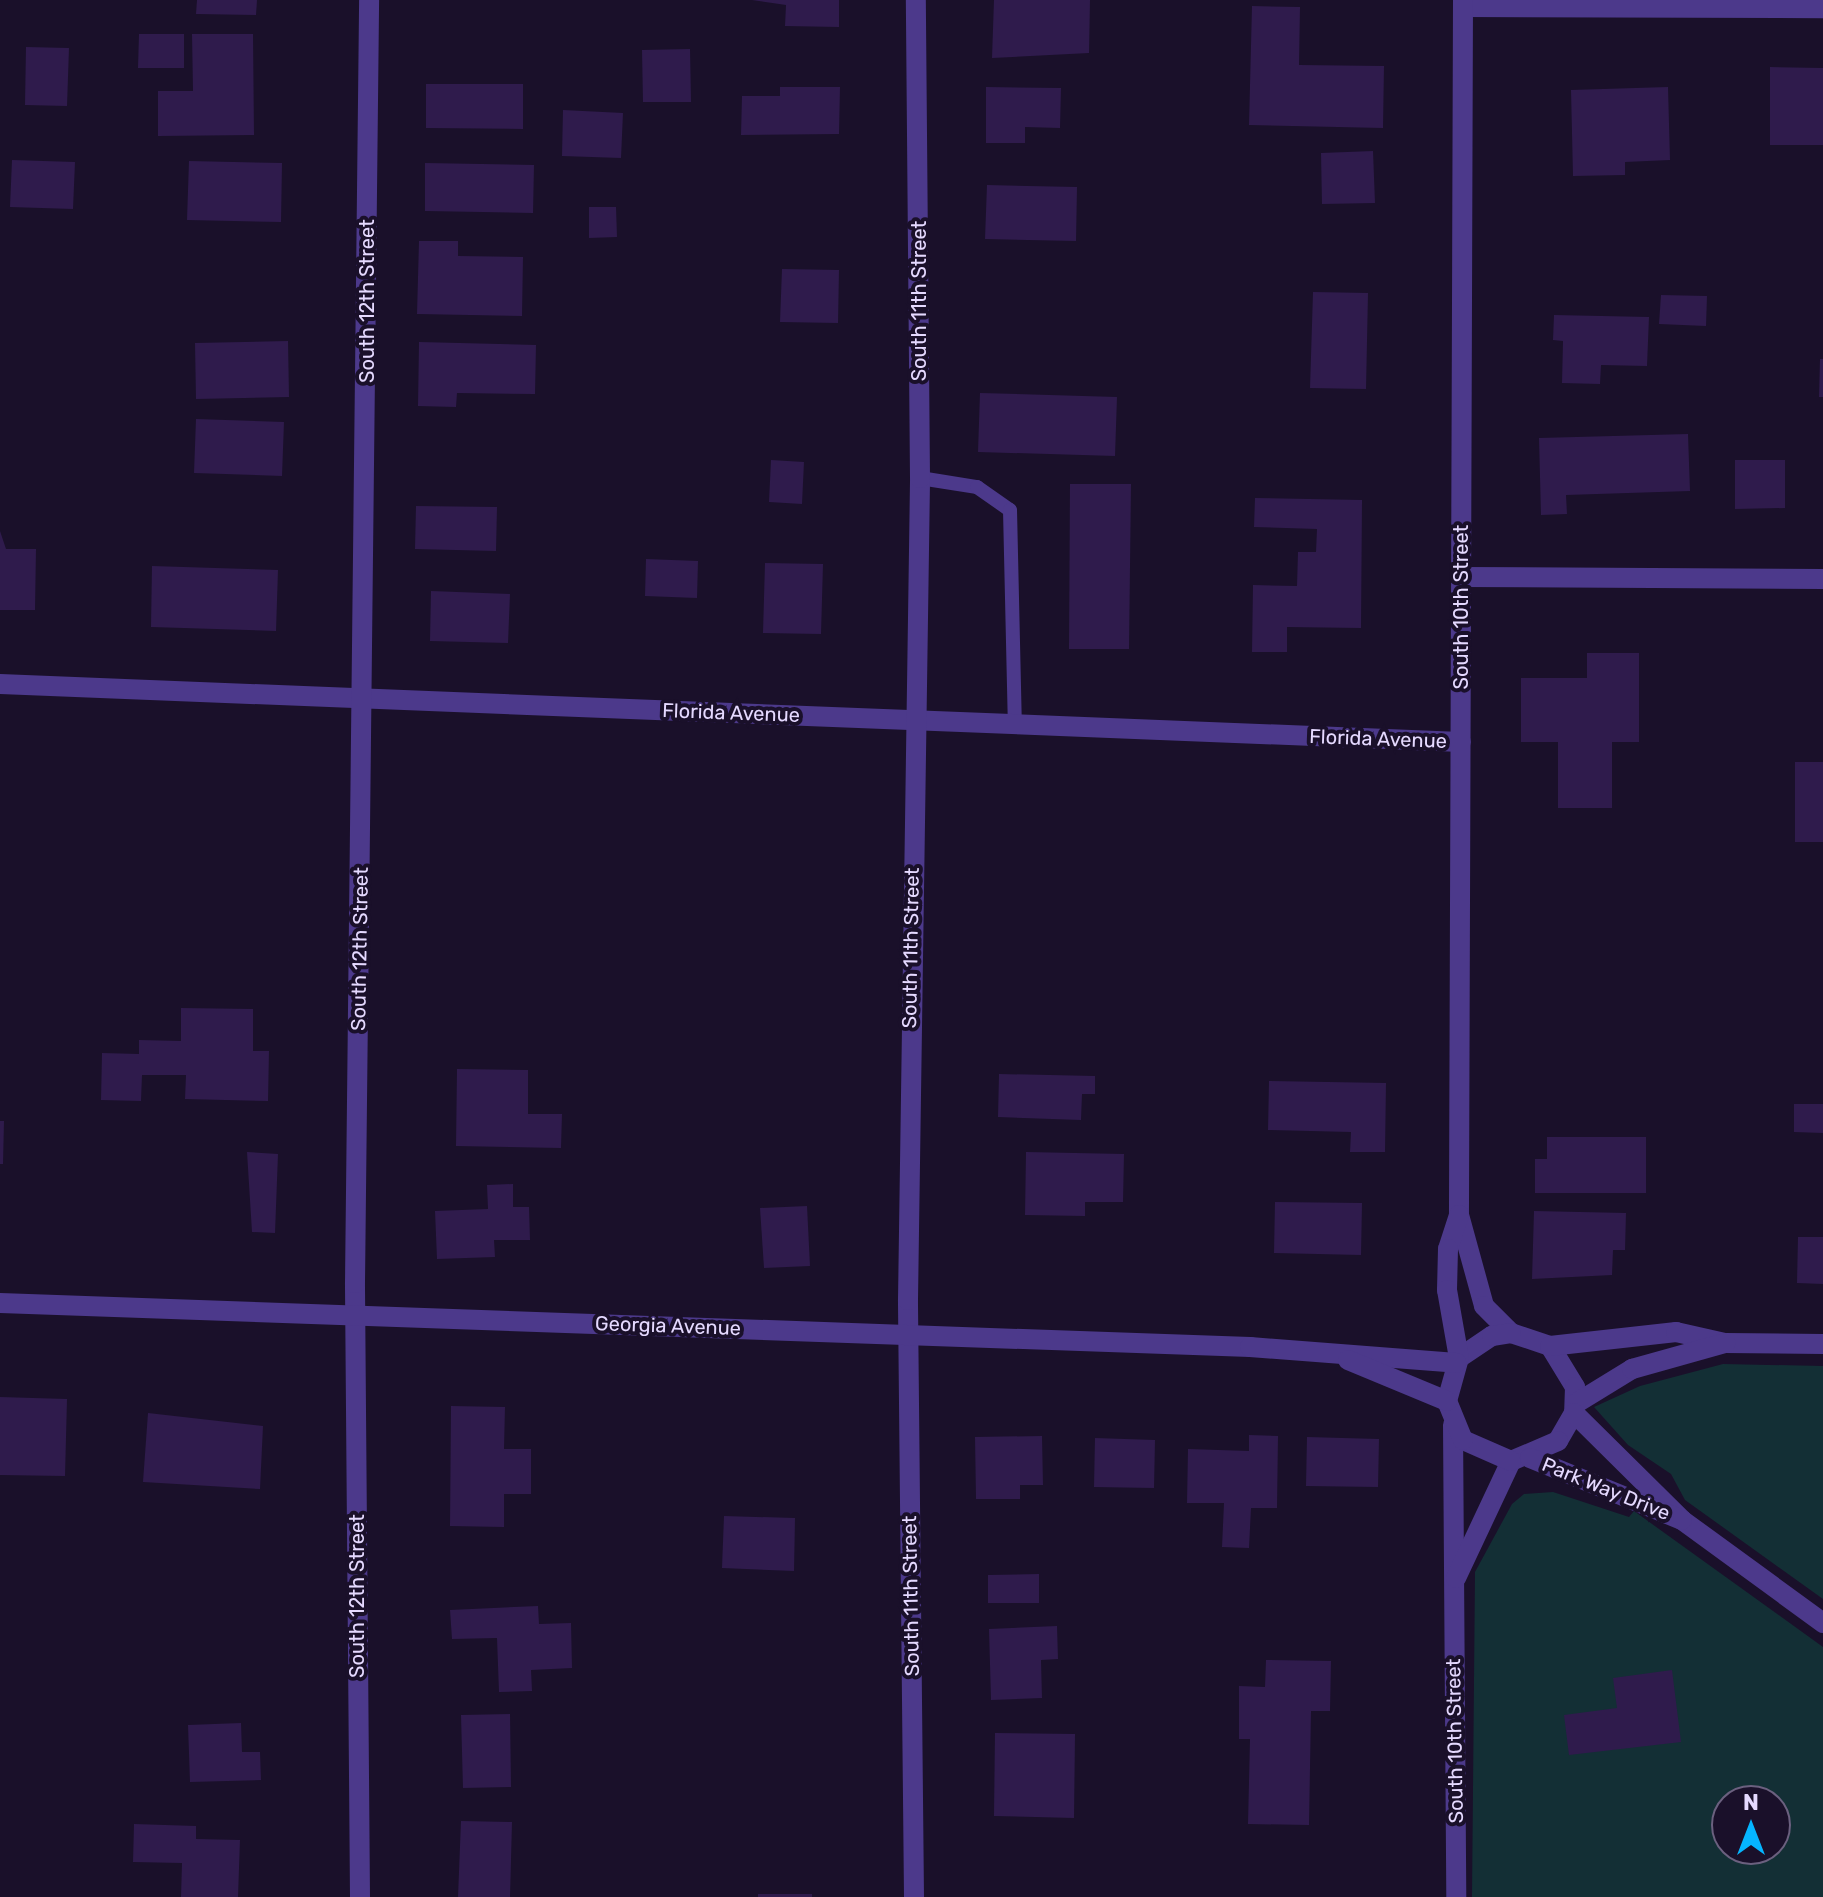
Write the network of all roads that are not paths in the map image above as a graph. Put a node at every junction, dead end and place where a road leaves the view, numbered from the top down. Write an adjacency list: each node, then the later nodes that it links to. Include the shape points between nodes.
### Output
1 (369, 0): 9 (street, South 12th Street)
2 (916, 0): 5 (street, South 11th Street)
3 (1463, 3): 4 (street); 6 (street, South 10th Street)
4 (1823, 8)
5 (920, 478): 10 (street, South 11th Street); 11 (lane, via 977,487 1010,510)
6 (1461, 577): 7 (street); 12 (street, South 10th Street)
7 (1823, 579)
8 (0, 684): 9 (street, Florida Avenue)
9 (364, 699): 10 (street, Florida Avenue); 15 (street, South 12th Street)
10 (913, 721): 11 (street, Florida Avenue); 17 (street, South 11th Street)
11 (1015, 725): 12 (street, Florida Avenue)
12 (1461, 742): 13 (street, South 10th Street)
13 (1459, 1215): 16 (street, South 10th Street, via 1484,1306); 22 (street, South 10th Street, via 1448,1249 1447,1290)
14 (0, 1303): 15 (street, Georgia Avenue)
15 (355, 1316): 17 (street, Georgia Avenue); 30 (street, South 12th Street)
16 (1511, 1333): 20 (street); 22 (street, via 1492,1336)
17 (909, 1334): 21 (street, Georgia Avenue); 31 (street, South 11th Street)
18 (1725, 1343): 19 (street); 20 (street, via 1676,1332); 24 (street, via 1632,1369)
19 (1823, 1344)
20 (1550, 1346): 24 (street, via 1570,1372)
21 (1336, 1355): 22 (street, Georgia Avenue); 23 (street, Georgia Avenue)
22 (1458, 1361): 23 (street)
23 (1447, 1401): 25 (street)
24 (1574, 1408): 26 (street, via 1558,1441); 27 (street, Park Way Drive)
25 (1453, 1425): 26 (street, via 1477,1451); 28 (street, South 10th Street)
26 (1520, 1460): 27 (street, Park Way Drive); 28 (street, South 10th Street)
27 (1682, 1520): 29 (street, Park Way Drive)
28 (1453, 1585): 32 (street, South 10th Street)
29 (1823, 1623)
30 (360, 1897)
31 (914, 1897)
32 (1456, 1897)

